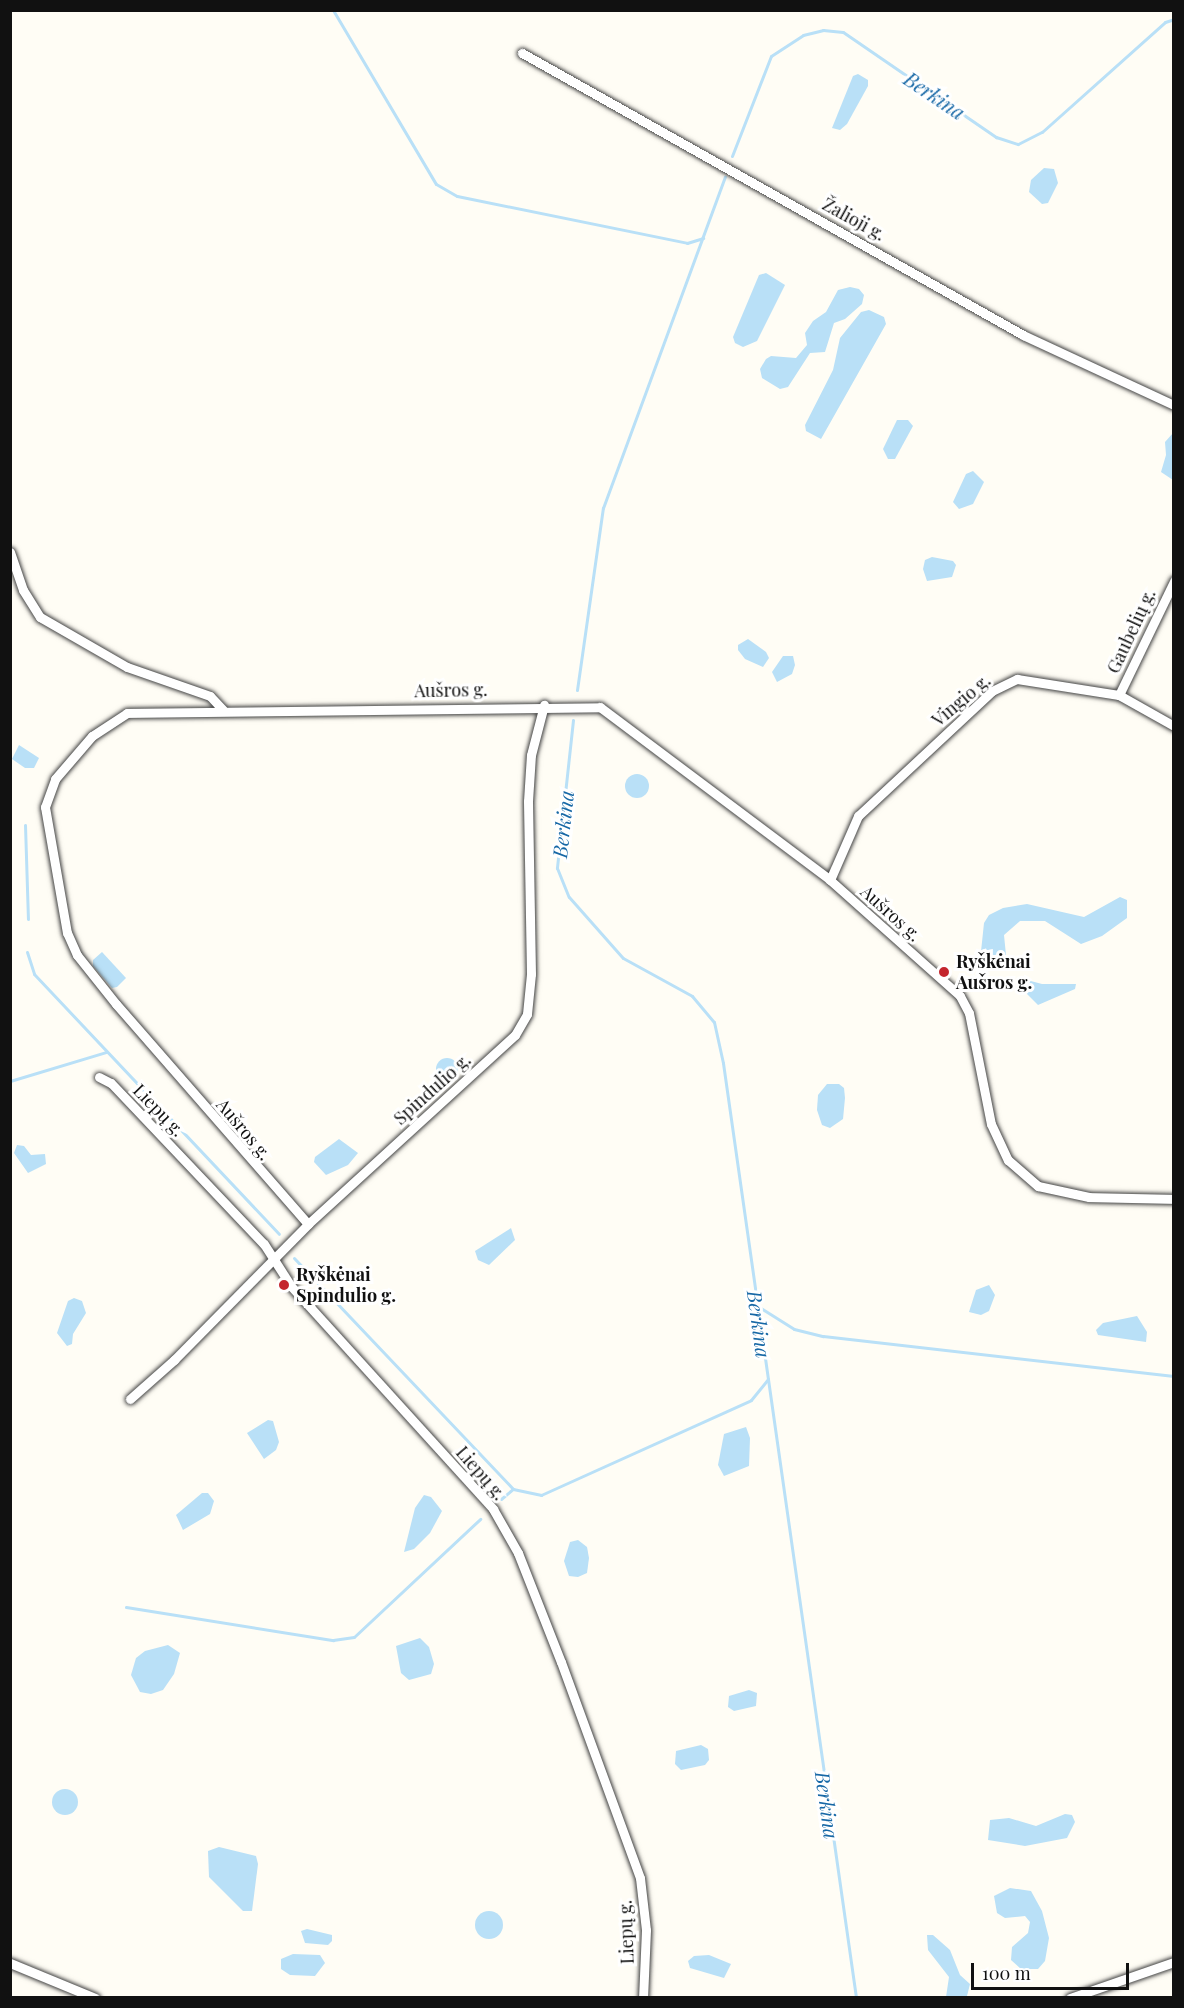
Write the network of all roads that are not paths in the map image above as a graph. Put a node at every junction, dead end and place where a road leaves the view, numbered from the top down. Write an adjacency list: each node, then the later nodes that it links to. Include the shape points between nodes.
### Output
1 (522, 53): 2 (street, Žalioji g., via 1023,335)
2 (1173, 405)
3 (10, 552): 7 (street, via 22,590 40,617 126,667 210,696)
4 (1173, 581): 5 (street, Gaubelių g.)
5 (1119, 695): 8 (street, Vingio g.); 9 (street, Vingio g., via 1017,679 992,691 858,816)
6 (544, 705): 7 (street, Aušros g.); 9 (street, Aušros g., via 600,707); 12 (street, Spindulio g., via 531,755 528,801 531,974 527,1014 515,1035)
7 (223, 710): 12 (street, Aušros g., via 127,713 92,736 55,779 45,807 59,893 67,933 77,955)
8 (1173, 726)
9 (830, 880): 11 (street, Aušros g., via 960,996 969,1012 991,1124 1008,1160 1038,1186 1089,1197)
10 (99, 1077): 13 (street, Liepų g., via 111,1083)
11 (1173, 1199)
12 (308, 1224): 13 (street, Spindulio g.)
13 (275, 1257): 14 (street, Spindulio g.); 18 (street, Liepų g., via 291,1286 493,1509 518,1553 640,1878 646,1930)
14 (130, 1399)
15 (1173, 1962): 19 (street)
16 (10, 1963): 17 (street)
17 (95, 1998)
18 (643, 1998)
19 (1070, 1998)

